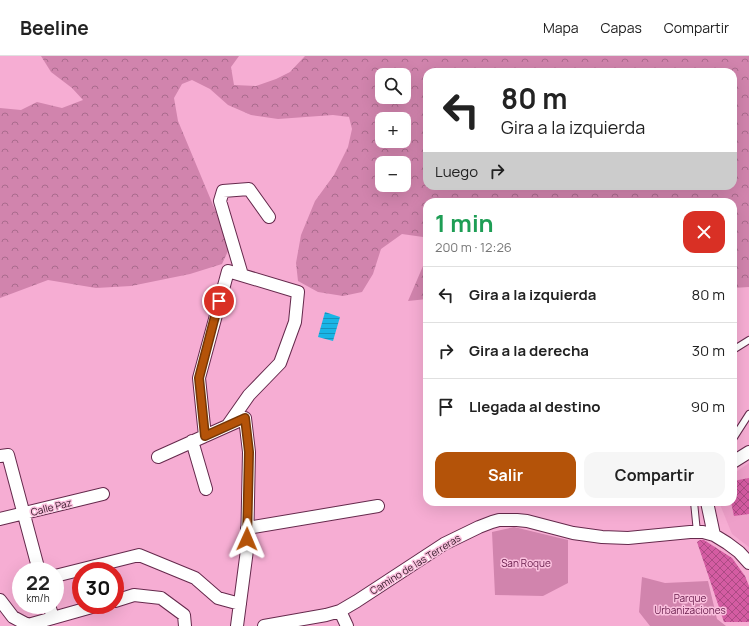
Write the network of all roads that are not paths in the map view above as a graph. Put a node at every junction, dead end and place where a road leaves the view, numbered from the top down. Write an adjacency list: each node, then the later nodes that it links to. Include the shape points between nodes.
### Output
1 (269, 217): 2 (street, via 249,189 223,191 220,201)
2 (242, 275): 6 (street, via 298,292 295,322 280,363 249,395); 8 (street, via 228,271 199,378)
3 (749, 340): 4 (lane)
4 (737, 348)
5 (749, 414): 7 (lane)
6 (228, 425): 8 (street); 21 (street, via 245,418 249,452)
7 (737, 433)
8 (205, 436): 9 (street)
9 (192, 441): 12 (street); 14 (street)
10 (749, 452): 13 (street)
11 (4, 456): 19 (street)
12 (158, 457)
13 (737, 460)
14 (206, 489)
15 (103, 494): 19 (street, Calle Paz)
16 (378, 506): 21 (street)
17 (694, 506): 22 (lane)
18 (708, 506): 23 (street)
19 (24, 514): 20 (street, Calle Paz); 24 (street)
20 (0, 519)
21 (247, 528): 29 (street, via 247,550)
22 (697, 532): 23 (street, Camino de las Terreras); 30 (street, Camino de las Terreras, via 628,538 602,537 573,533 527,521 492,522 444,544)
23 (714, 535): 25 (street, Camino de las Terreras, via 739,552)
24 (37, 562)
25 (749, 563)
26 (64, 574): 29 (street, via 139,555 195,578 218,598)
27 (124, 598): 35 (street, via 134,595 161,598 184,615)
28 (0, 600): 33 (street, via 13,616 28,625)
29 (240, 604): 36 (street)
30 (340, 611): 34 (street, Camino de las Terreras); 38 (street)
31 (72, 613): 33 (street)
32 (52, 614): 33 (street)
33 (53, 618)
34 (280, 625): 37 (street, Camino de las Terreras)
35 (185, 626)
36 (237, 626)
37 (264, 626)
38 (347, 626)

